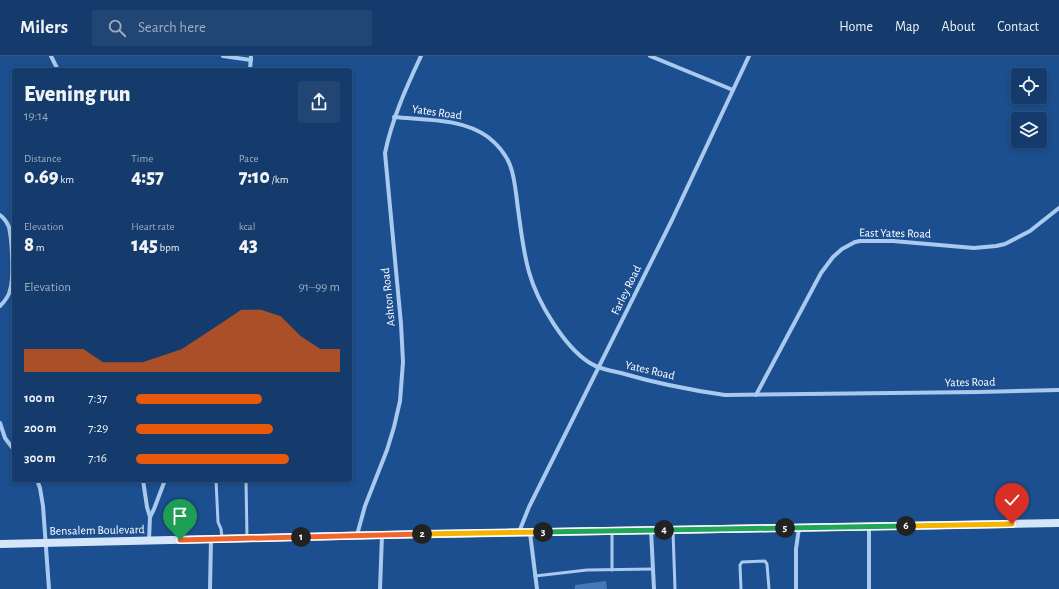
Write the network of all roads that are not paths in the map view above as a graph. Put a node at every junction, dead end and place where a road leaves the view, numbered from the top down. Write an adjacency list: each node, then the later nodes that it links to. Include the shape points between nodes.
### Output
1 (50, 56): 7 (street)
2 (223, 56): 6 (street)
3 (421, 56): 10 (street, Ashton Road)
4 (650, 56): 9 (street)
5 (749, 56): 9 (street, Farley Road)
6 (251, 58): 8 (street)
7 (57, 68)
8 (250, 68)
9 (733, 90): 14 (street, Farley Road)
10 (394, 117): 14 (street, Yates Road, via 465,126 486,136 508,159 513,173 524,252 534,286 565,339 583,358); 33 (street, Ashton Road, via 385,153 401,324 403,362 400,400 387,450 365,506)
11 (1059, 208): 16 (street, East Yates Road, via 1030,231 996,246 974,248 893,241 860,241 850,244 834,257 821,273)
12 (0, 214): 13 (street, via 9,227 12,276 11,289)
13 (0, 306)
14 (599, 367): 16 (street, Yates Road, via 700,392); 31 (street, Farley Road)
15 (1059, 390): 16 (street, Yates Road)
16 (756, 395)
17 (0, 423): 18 (street, via 5,438)
18 (12, 447)
19 (38, 482): 39 (street, via 43,506)
20 (143, 482): 24 (street)
21 (164, 482): 24 (street)
22 (216, 482): 37 (lane, via 218,522)
23 (246, 482): 35 (lane)
24 (150, 517): 38 (street)
25 (1059, 523): 26 (main road, Bensalem Boulevard)
26 (869, 526): 27 (main road, Bensalem Boulevard); 53 (street)
27 (799, 527): 28 (main road, Bensalem Boulevard); 52 (street)
28 (673, 529): 30 (main road, Bensalem Boulevard); 49 (lane)
29 (612, 530): 30 (main road, Bensalem Boulevard); 32 (main road, Bensalem Boulevard); 41 (lane)
30 (651, 530): 42 (street)
31 (519, 532): 32 (main road, Bensalem Boulevard); 34 (main road, Bensalem Boulevard)
32 (530, 532): 43 (street)
33 (357, 535): 34 (main road, Bensalem Boulevard); 35 (main road, Bensalem Boulevard)
34 (382, 535): 46 (street)
35 (247, 538): 37 (main road, Bensalem Boulevard)
36 (211, 539): 37 (main road, Bensalem Boulevard); 38 (main road, Bensalem Boulevard); 45 (street)
37 (222, 539)
38 (149, 540): 39 (main road, Bensalem Boulevard)
39 (45, 543): 40 (main road, Bensalem Boulevard); 44 (street)
40 (0, 544)
41 (612, 570): 42 (lane); 43 (lane)
42 (653, 570): 48 (street)
43 (535, 576): 47 (street)
44 (49, 589)
45 (210, 589)
46 (380, 589)
47 (537, 589)
48 (654, 589)
49 (675, 589)
50 (741, 589): 51 (lane, via 742,562 765,561)
51 (769, 589)
52 (796, 589)
53 (869, 589)

